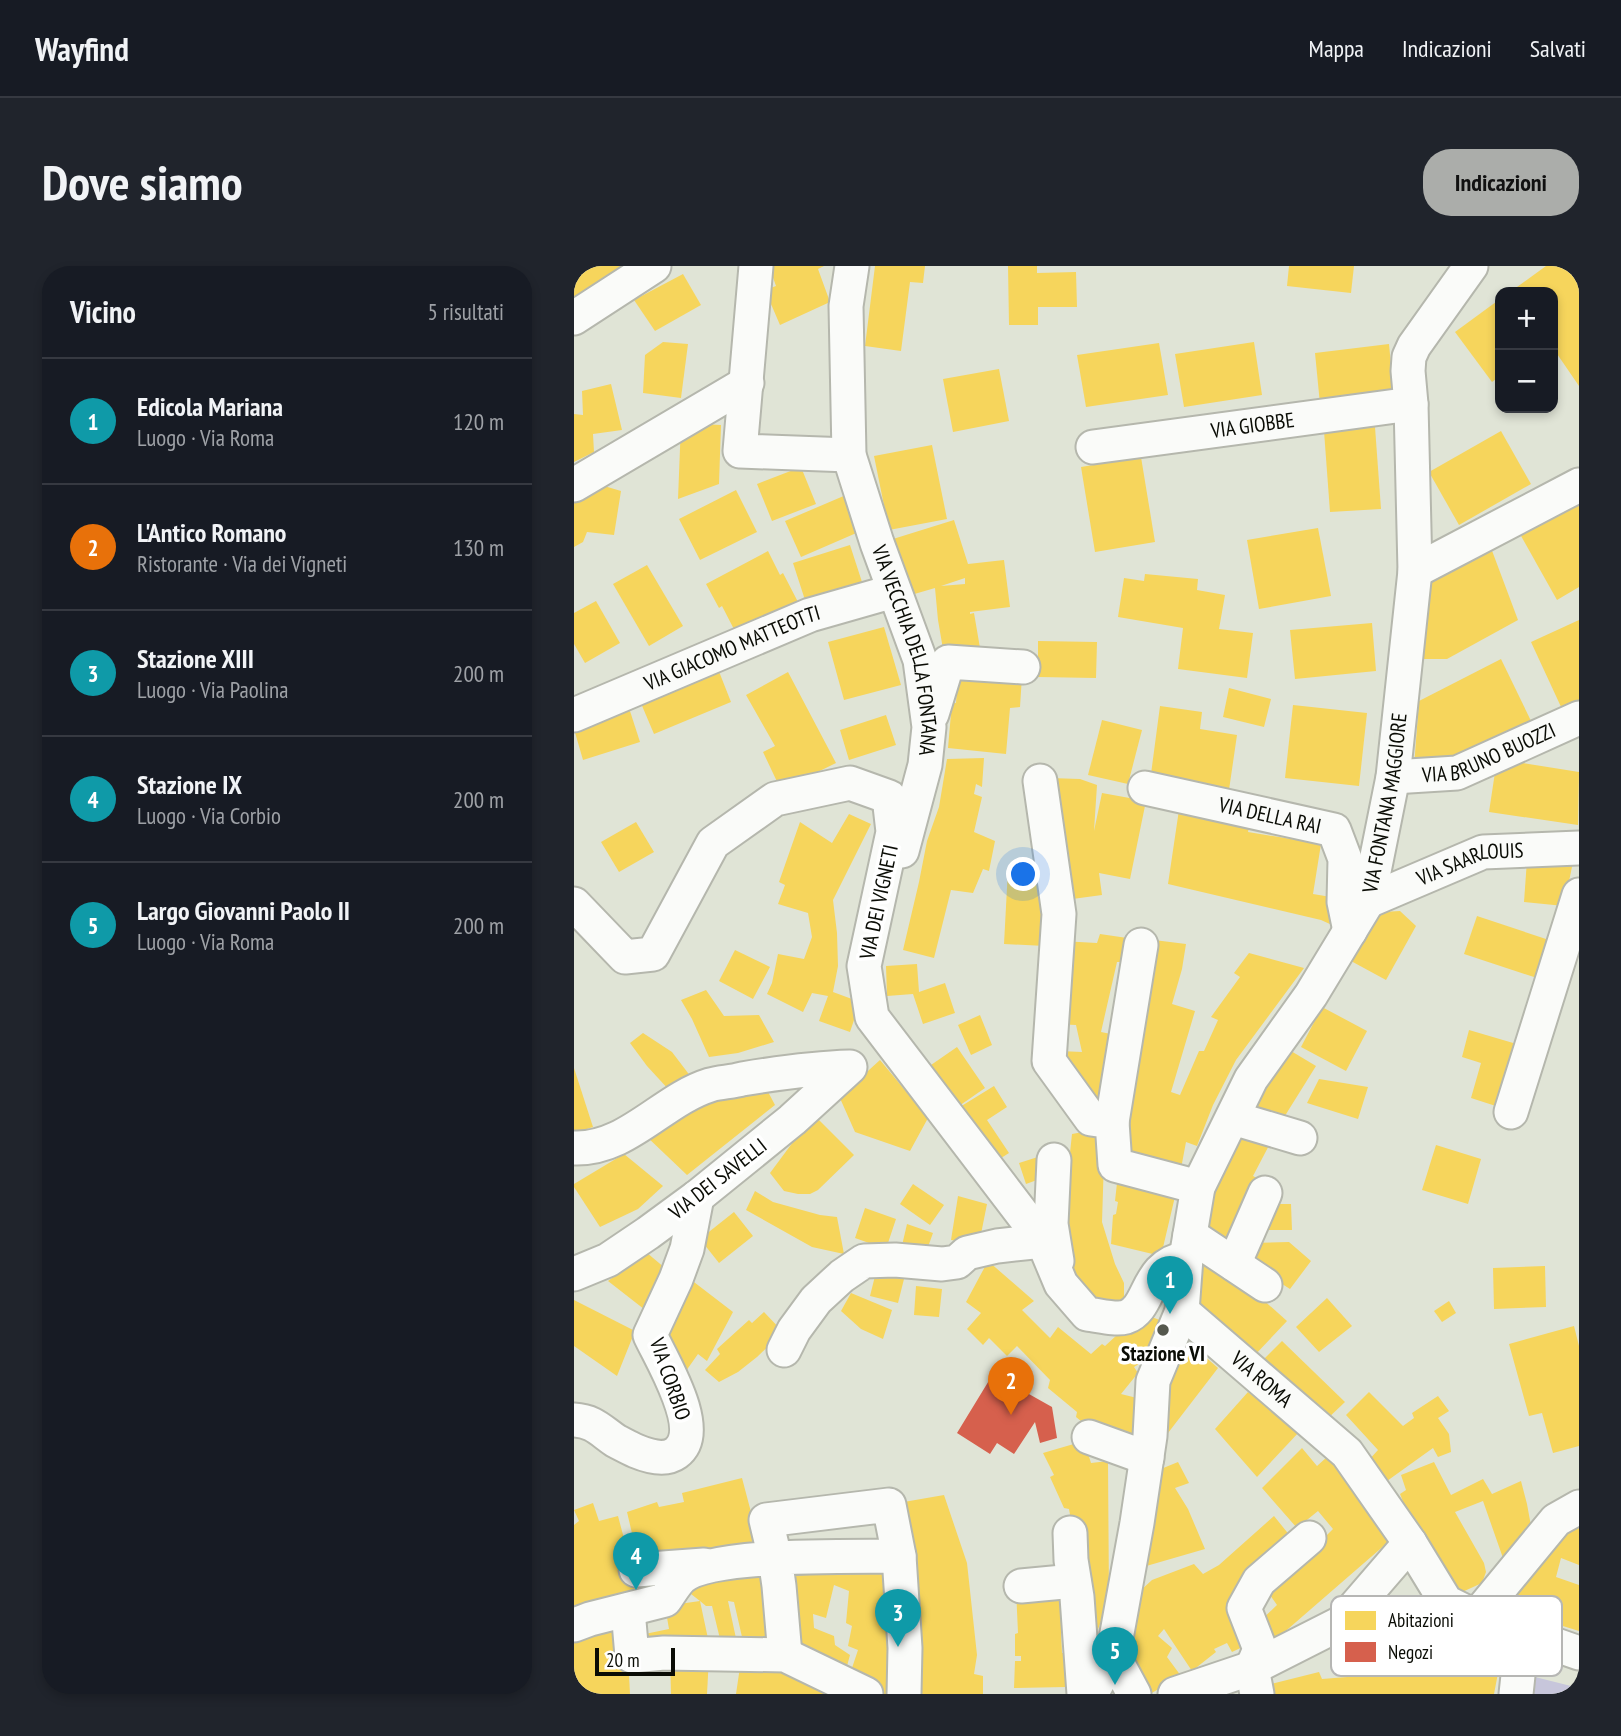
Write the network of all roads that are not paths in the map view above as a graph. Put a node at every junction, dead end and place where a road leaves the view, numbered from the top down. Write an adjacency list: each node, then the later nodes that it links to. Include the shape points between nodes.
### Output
1 (653, 266): 5 (street)
2 (756, 266): 6 (street)
3 (852, 266): 9 (street, VIA VECCHIA DELLA FONTANA, via 846,306)
4 (1471, 266): 7 (street, VIA FONTANA MAGGIORE, via 1409,357)
5 (574, 318)
6 (747, 383): 9 (street, via 740,451); 10 (street)
7 (1411, 404): 8 (street, VIA GIOBBE); 12 (street, VIA FONTANA MAGGIORE)
8 (1093, 447)
9 (849, 455): 13 (street, VIA VECCHIA DELLA FONTANA)
10 (574, 485)
11 (1579, 485): 12 (street)
12 (1415, 571): 18 (street, VIA FONTANA MAGGIORE)
13 (894, 591): 15 (street, VIA GIACOMO MATTEOTTI, via 810,615); 17 (street, VIA VECCHIA DELLA FONTANA, via 920,660)
14 (1023, 667): 17 (street, via 948,662)
15 (574, 715)
16 (1579, 718): 18 (street, VIA BRUNO BUOZZI, via 1457,773)
17 (929, 727): 27 (street, VIA VECCHIA DELLA FONTANA, via 925,765 877,947 875,1005)
18 (1393, 777): 23 (street, VIA FONTANA MAGGIORE)
19 (1040, 781): 31 (street, via 1059,914 1049,1061 1091,1119)
20 (1145, 788): 25 (street, VIA DELLA RAI, via 1334,830 1345,859 1343,902)
21 (1579, 848): 23 (street, VIA SAARLOUIS, via 1483,852)
22 (1579, 895): 29 (street)
23 (1368, 901): 25 (street, VIA FONTANA MAGGIORE)
24 (574, 904): 27 (street, VIA DEI VIGNETI, via 625,957 653,954 713,843 775,799 850,783 889,797 893,832 864,966 872,1017)
25 (1350, 931): 30 (street, VIA FONTANA MAGGIORE, via 1251,1079)
26 (1141, 944): 31 (street)
27 (882, 1031): 28 (street, VIA DEI SAVELLI); 38 (street, VIA DEI VIGNETI)
28 (850, 1067): 33 (street, via 776,1073 711,1085 679,1098 618,1138 597,1146); 37 (street, VIA DEI SAVELLI)
29 (1511, 1112)
30 (1233, 1118): 32 (street); 35 (street, VIA FONTANA MAGGIORE)
31 (1112, 1122): 35 (street, via 1115,1165)
32 (1300, 1138)
33 (574, 1147)
34 (1054, 1160): 42 (street, via 1051,1224)
35 (1198, 1187): 39 (street, VIA FONTANA MAGGIORE)
36 (1265, 1193): 40 (street)
37 (697, 1197): 41 (street, VIA DEI SAVELLI, via 608,1260); 46 (street, VIA CORBIO, via 687,1250 650,1335 683,1406 686,1441 672,1456 659,1458 615,1440 598,1426)
38 (1043, 1241): 42 (street, VIA DEI VIGNETI); 45 (street, via 967,1253 950,1263 864,1261 816,1300)
39 (1188, 1246): 40 (street); 42 (street, VIA DEI VIGNETI, via 1160,1270 1136,1312 1123,1318 1087,1314); 44 (street, VIA FONTANA MAGGIORE)
40 (1234, 1264): 43 (street)
41 (574, 1275)
42 (1061, 1284)
43 (1265, 1286)
44 (1182, 1311): 48 (street, via 1153,1381); 52 (street, VIA ROMA, via 1347,1453)
45 (784, 1350)
46 (574, 1420)
47 (1089, 1437): 48 (street)
48 (1147, 1458): 66 (street)
49 (1579, 1507): 61 (street, via 1556,1520)
50 (1070, 1533): 57 (street)
51 (1310, 1538): 68 (street, via 1259,1581 1244,1608 1260,1649)
52 (1410, 1543): 59 (street); 60 (street, VIA ROMA)
53 (899, 1556): 54 (street); 54 (street, via 889,1505 765,1520); 70 (street)
54 (775, 1558): 55 (street); 65 (street)
55 (713, 1564): 56 (street); 62 (street, via 681,1578 665,1600)
56 (636, 1570)
57 (1074, 1581): 58 (street); 71 (street)
58 (1021, 1586)
59 (1364, 1596)
60 (1442, 1596)
61 (1493, 1596)
62 (628, 1609): 63 (street); 65 (street, via 632,1657 664,1653)
63 (574, 1625)
64 (1331, 1630): 68 (street)
65 (785, 1655): 69 (street)
66 (1113, 1655): 72 (street); 73 (street)
67 (1519, 1676): 75 (street)
68 (1254, 1681): 74 (street)
69 (866, 1694)
70 (904, 1694)
71 (1084, 1694)
72 (1091, 1694)
73 (1134, 1694)
74 (1175, 1694)
75 (1516, 1694)

